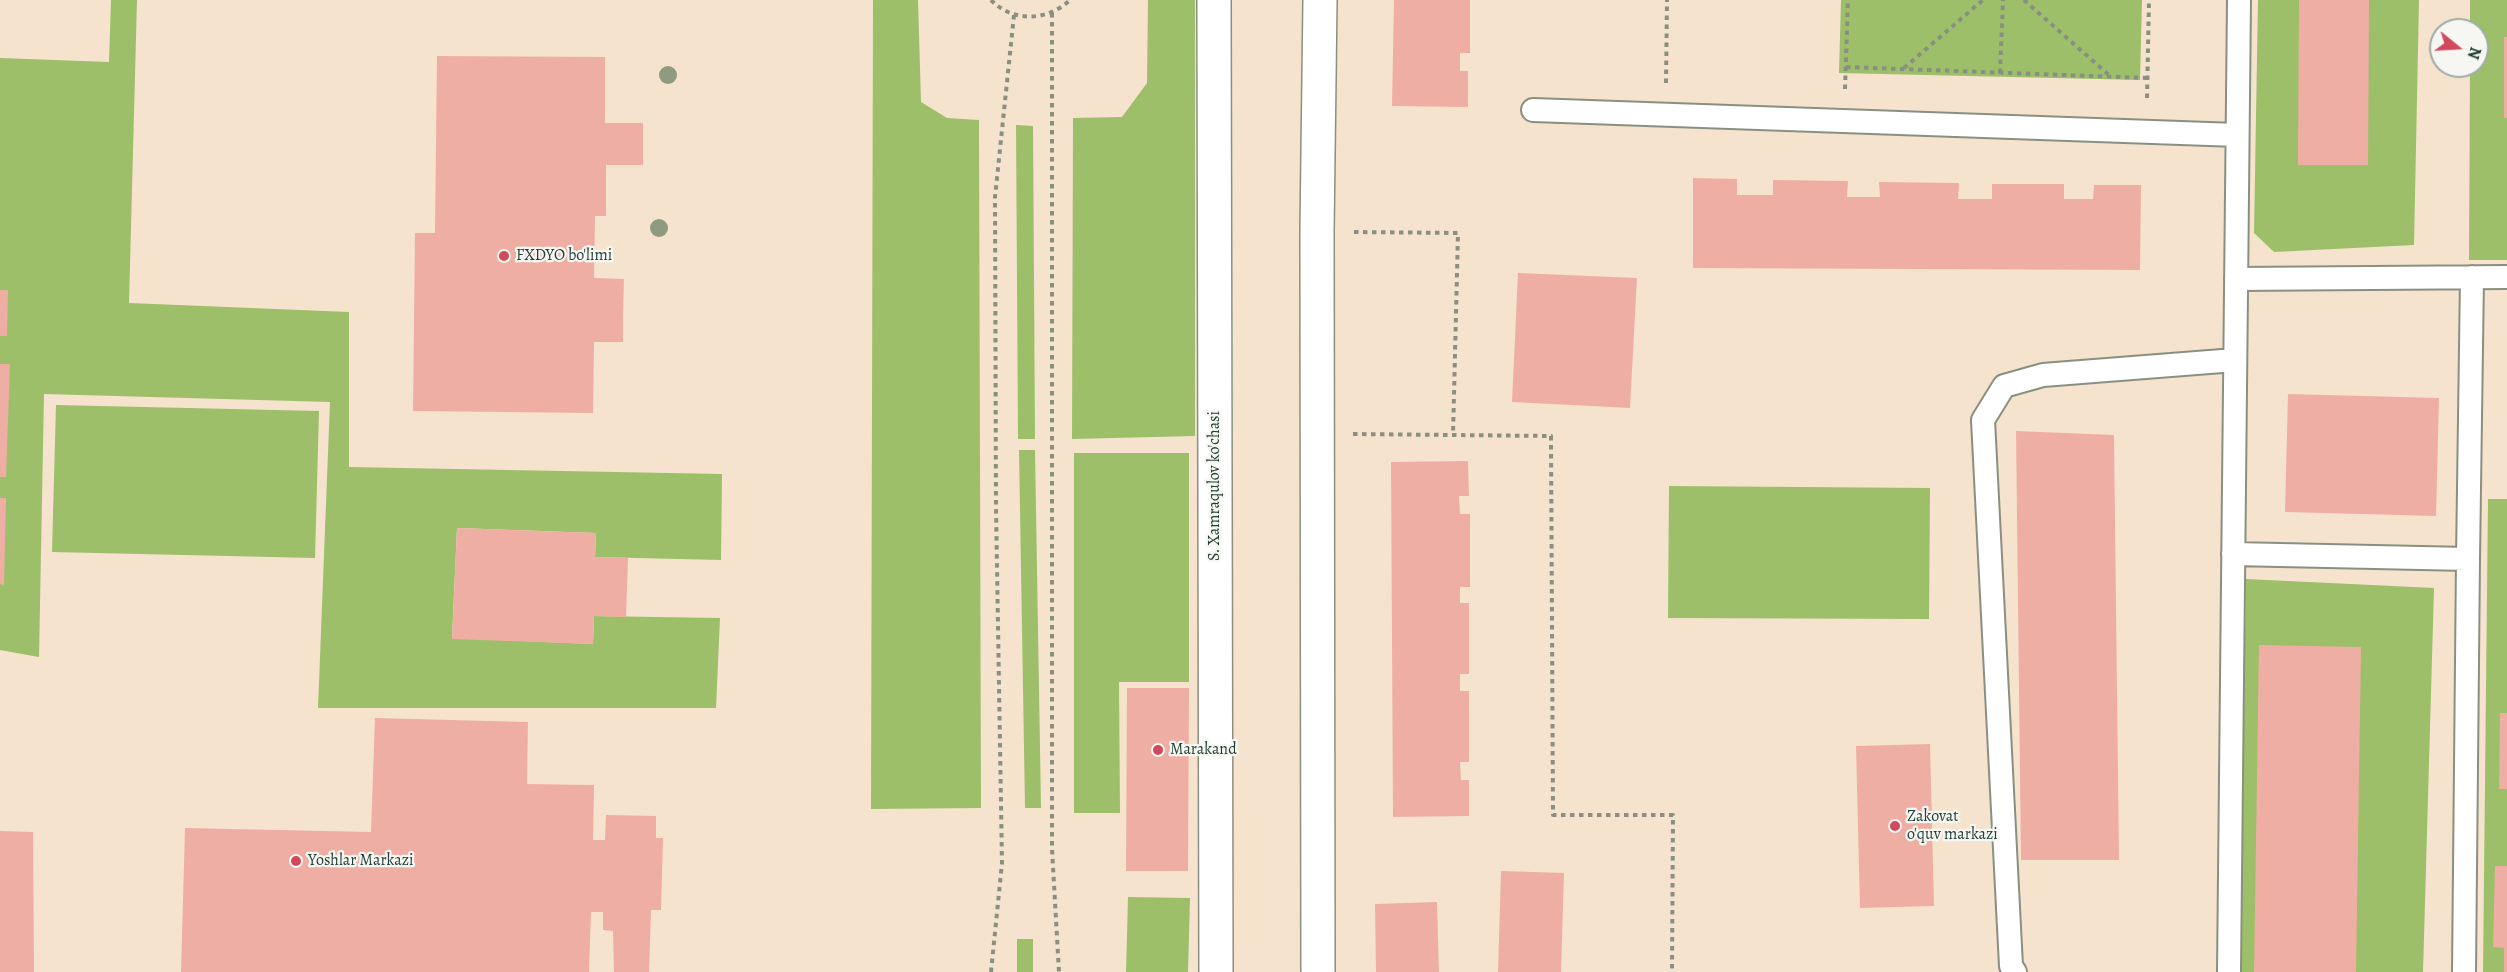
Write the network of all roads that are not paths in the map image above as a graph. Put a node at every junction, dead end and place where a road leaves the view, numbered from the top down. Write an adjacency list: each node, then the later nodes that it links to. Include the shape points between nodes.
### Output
1 (1214, 0): 12 (street, S. Xamraqulov ko'chasi)
2 (1320, 0): 13 (street)
3 (2239, 0): 5 (lane)
4 (1533, 110): 5 (lane)
5 (2237, 135): 8 (lane)
6 (2472, 277): 7 (lane); 8 (lane); 11 (lane)
7 (2507, 278)
8 (2236, 279): 9 (lane)
9 (2235, 360): 10 (lane); 14 (lane, via 2043,375 2004,386 1983,420 2011,966)
10 (2233, 554): 11 (lane); 15 (lane)
11 (2468, 559): 16 (lane)
12 (1216, 972)
13 (1318, 972)
14 (2015, 972)
15 (2229, 972)
16 (2464, 972)

